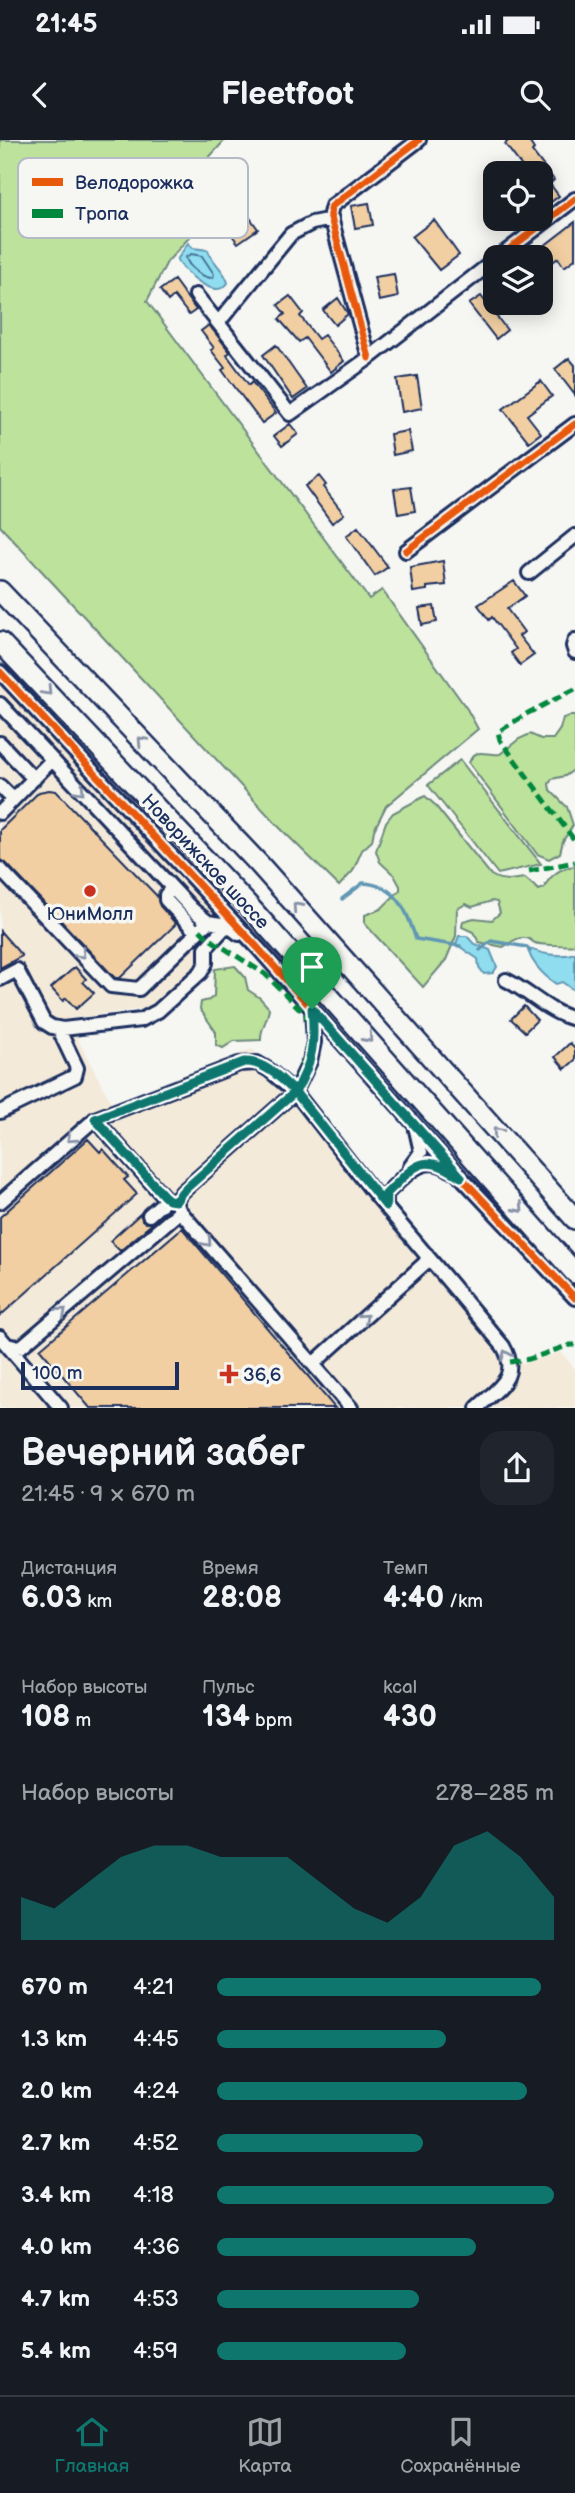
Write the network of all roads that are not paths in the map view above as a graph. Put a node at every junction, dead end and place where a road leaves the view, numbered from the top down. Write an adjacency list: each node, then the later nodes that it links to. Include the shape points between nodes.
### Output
1 (419, 140): 3 (street, via 337,201)
2 (575, 199): 4 (street)
3 (332, 219): 7 (street, via 291,234); 8 (street)
4 (515, 245)
5 (483, 270): 8 (street)
6 (196, 295): 7 (street)
7 (218, 323): 8 (street, via 290,414)
8 (369, 358)
9 (575, 424): 11 (street)
10 (575, 536): 12 (street)
11 (406, 551)
12 (529, 573)
13 (0, 591): 47 (highway, Новорижское шоссе, one-way to 13, via 259,864)
14 (575, 640): 16 (street)
15 (0, 642): 49 (highway, Новорижское шоссе, one-way to 49, via 248,905)
16 (575, 652)
17 (0, 672): 30 (street)
18 (3, 713): 20 (street)
19 (0, 744): 21 (street)
20 (52, 760): 21 (street); 26 (street, one-way to 26)
21 (34, 779): 23 (street)
22 (0, 786): 23 (street)
23 (13, 799): 24 (street)
24 (0, 813)
25 (0, 869): 29 (street, one-way to 29, via 111,986 139,989)
26 (172, 888): 27 (street); 29 (street, via 166,900)
27 (208, 922): 28 (street); 29 (street)
28 (227, 925): 30 (street); 35 (street, via 206,948 201,972 158,1011 141,1020)
29 (197, 933)
30 (258, 948): 33 (street)
31 (0, 979): 35 (street, via 17,970 44,1021)
32 (506, 980): 34 (street, via 559,1015)
33 (312, 1009): 36 (street, via 314,1042); 39 (street)
34 (575, 1019)
35 (58, 1028): 37 (street, via 77,1068 75,1076)
36 (295, 1092): 38 (street, via 269,1070 244,1062); 41 (street); 42 (street)
37 (0, 1112)
38 (95, 1119): 42 (street); 43 (street, one-way to 43)
39 (414, 1124): 40 (street); 41 (street, via 421,1146 417,1160 384,1192)
40 (461, 1177): 44 (street, via 440,1164 420,1164 386,1194); 50 (street)
41 (370, 1188): 44 (street)
42 (171, 1200): 45 (street); 46 (street)
43 (0, 1202)
44 (386, 1206): 48 (street)
45 (183, 1214): 51 (street, one-way to 45, via 23,1346 177,1214); 52 (street, one-way to 52)
46 (149, 1215)
47 (575, 1219)
48 (426, 1254): 52 (street, one-way to 48, via 425,1263); 55 (street, one-way to 48, via 508,1377 508,1354)
49 (575, 1273)
50 (575, 1298)
51 (4, 1341): 53 (street)
52 (313, 1364): 54 (street)
53 (61, 1408)
54 (351, 1408)
55 (477, 1408)

